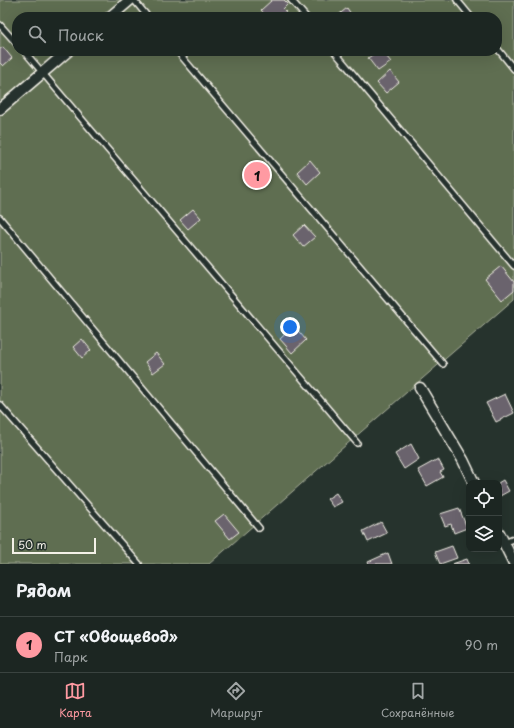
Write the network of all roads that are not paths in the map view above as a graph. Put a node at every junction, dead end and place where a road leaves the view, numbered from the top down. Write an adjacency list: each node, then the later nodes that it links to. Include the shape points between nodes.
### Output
1 (130, 0): 5 (street)
2 (134, 0): 6 (lane)
3 (291, 0): 7 (lane)
4 (457, 0): 8 (lane)
5 (116, 12)
6 (144, 12)
7 (302, 12)
8 (467, 12)
9 (0, 25): 10 (lane)
10 (12, 38)
11 (502, 54): 16 (lane)
12 (29, 56): 17 (lane)
13 (62, 56): 17 (street)
14 (181, 56): 21 (lane)
15 (338, 56): 20 (lane)
16 (514, 69)
17 (43, 72): 18 (street); 24 (lane)
18 (0, 109)
19 (0, 218): 26 (lane)
20 (514, 266)
21 (443, 364)
22 (420, 388): 25 (street)
23 (0, 405): 31 (lane)
24 (357, 444)
25 (473, 480)
26 (259, 528)
27 (502, 539): 29 (street)
28 (514, 539): 29 (lane)
29 (504, 543): 30 (street)
30 (514, 563)
31 (139, 564)

